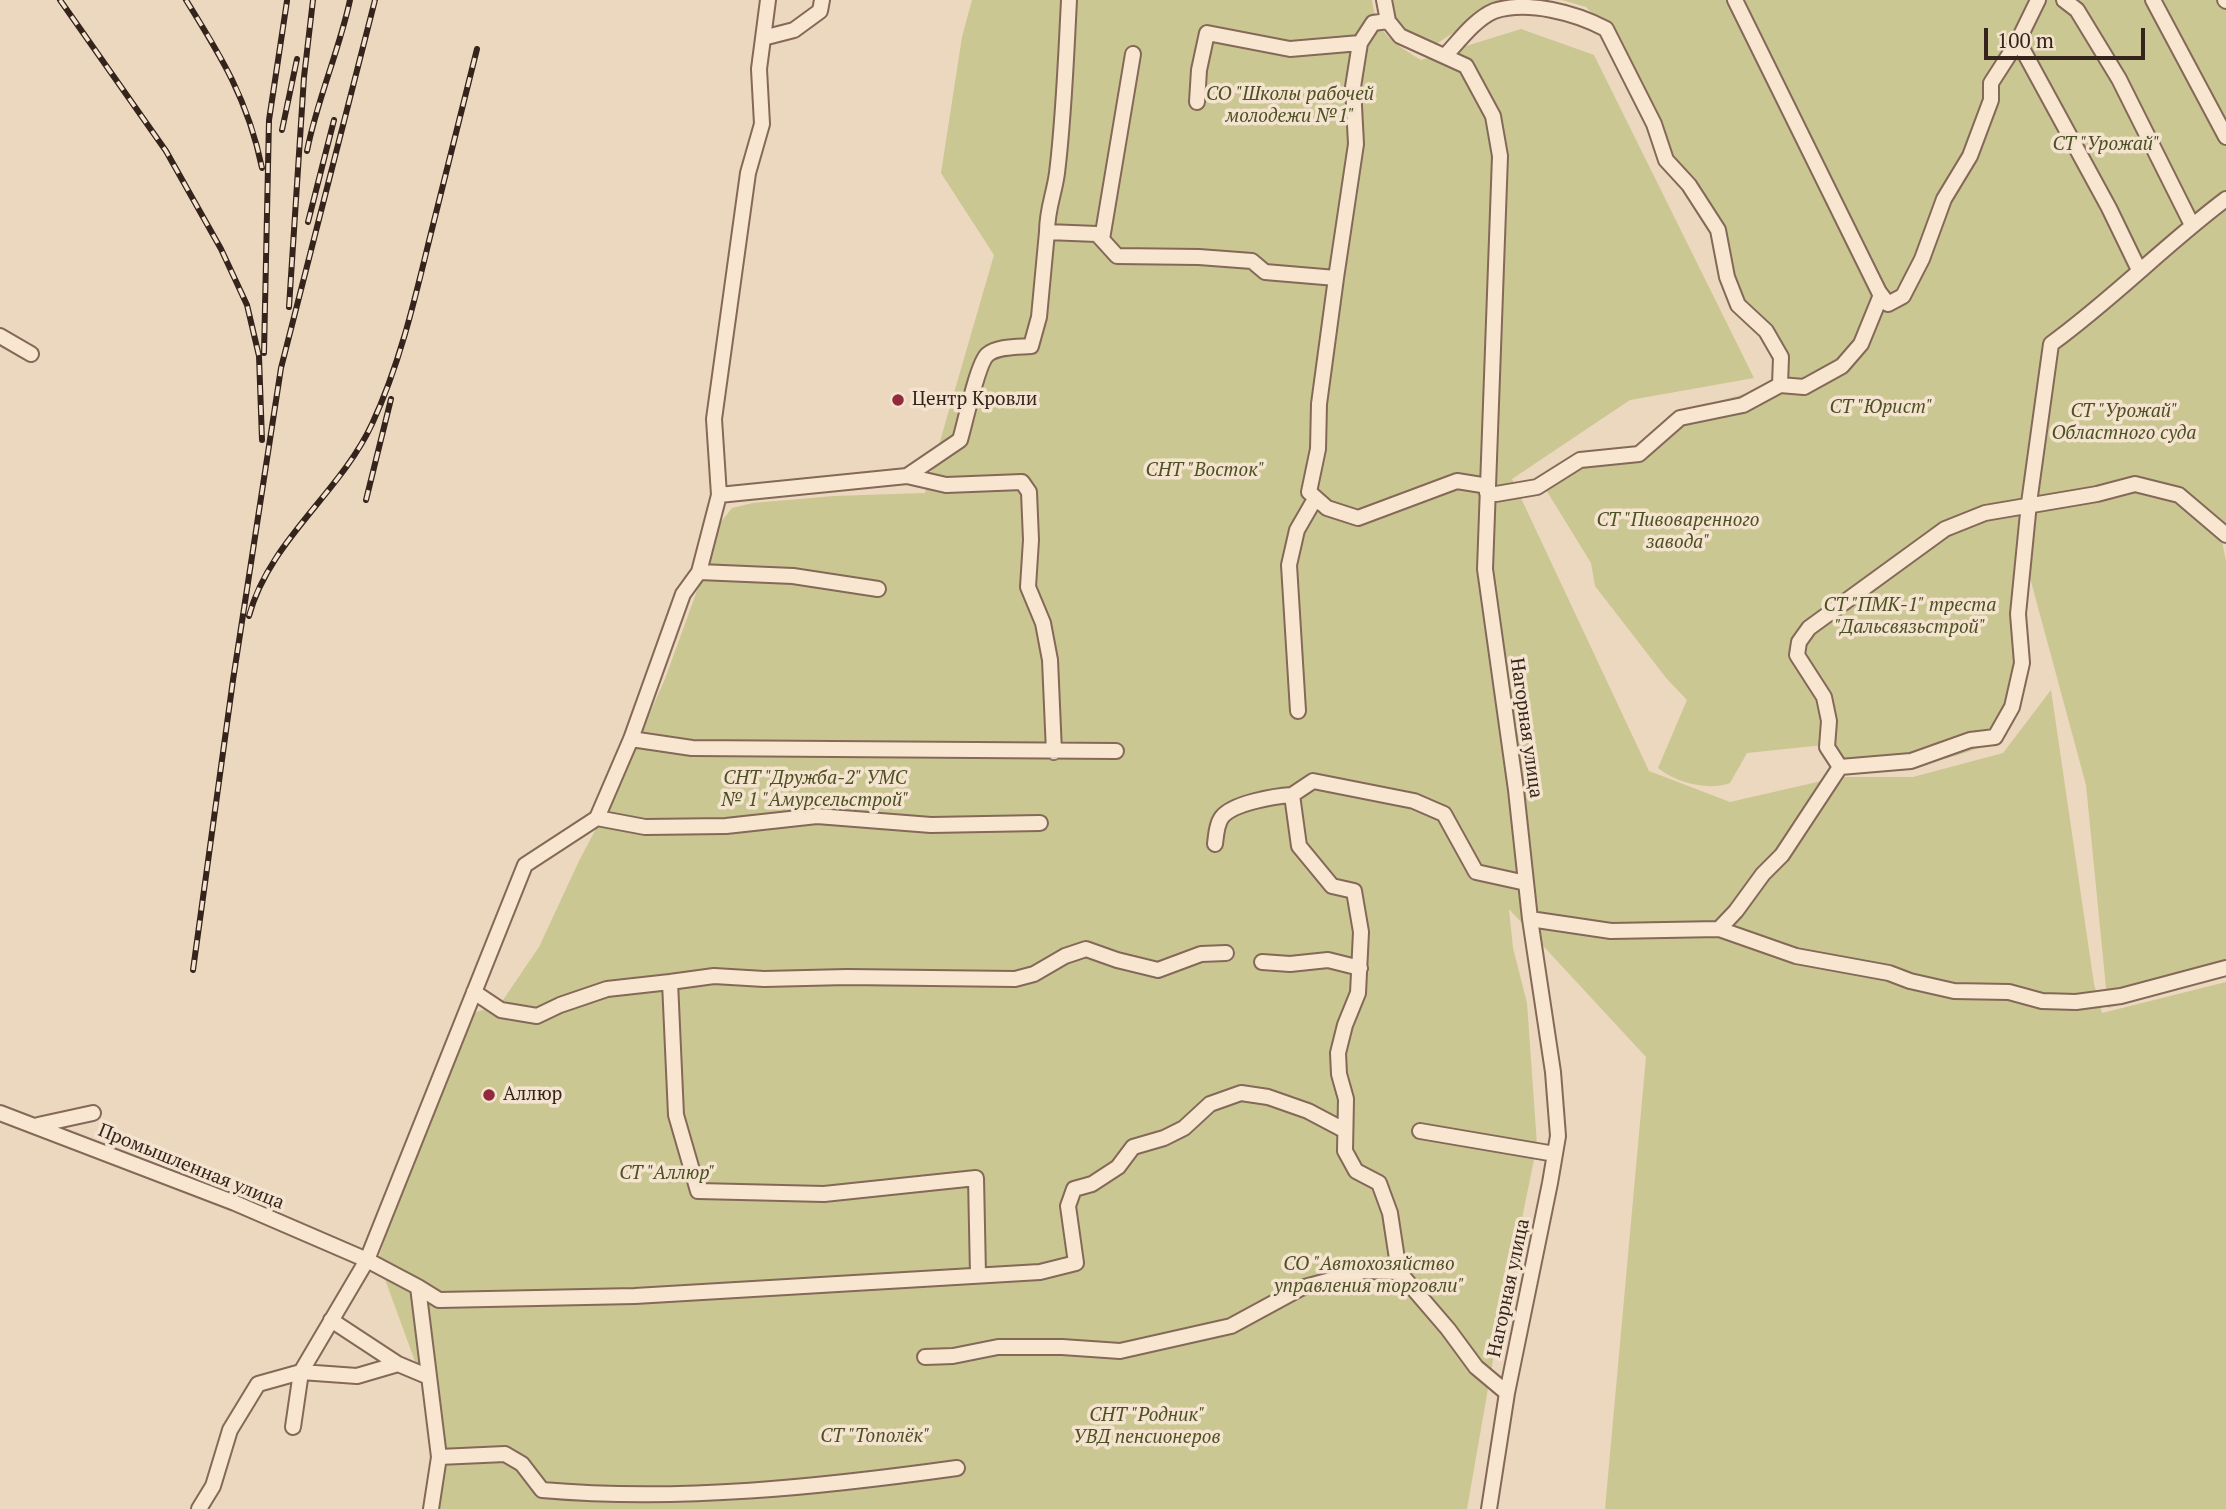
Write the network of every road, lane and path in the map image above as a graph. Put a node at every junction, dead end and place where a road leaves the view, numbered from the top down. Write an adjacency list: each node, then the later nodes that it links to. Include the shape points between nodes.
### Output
1 (768, 0): 10 (street)
2 (822, 0): 10 (street, via 820,11 794,30)
3 (1069, 0): 19 (street, via 1061,126)
4 (1384, 0): 9 (street)
5 (1735, 0): 23 (street)
6 (2038, 0): 11 (street)
7 (2064, 0): 18 (street, via 2077,10 2119,79)
8 (2153, 0): 16 (street)
9 (1388, 21): 12 (street, via 1373,23); 14 (street, Нагорная улица, via 1400,36)
10 (764, 38): 29 (street, via 759,69 762,124 748,173 714,419)
11 (2018, 41): 21 (street); 23 (street, via 1991,83 1991,100 1970,156 1944,199 1903,296 1888,304)
12 (1360, 43): 15 (street, via 1290,49 1207,33); 22 (street, via 1353,87 1356,144)
13 (1133, 54): 20 (street)
14 (1445, 56): 26 (street, via 1494,11 1520,6 1534,4 1606,29 1654,124 1666,160 1689,185 1718,230 1738,304 1766,331 1780,357); 28 (street, Нагорная улица, via 1466,66 1493,116 1500,156)
15 (1198, 102)
16 (2226, 137)
17 (2226, 198): 18 (street)
18 (2192, 225): 21 (street)
19 (1047, 232): 20 (street, via 1097,234); 27 (street, via 1039,317 1031,346 988,355 960,440)
20 (1102, 239): 22 (street, via 1117,256 1252,261 1265,272)
21 (2139, 270): 31 (street, via 2052,344)
22 (1336, 278): 30 (street, via 1319,404 1318,449 1309,492)
23 (1881, 295): 26 (street, via 1861,344 1842,366 1804,387)
24 (0, 336): 25 (street)
25 (31, 354)
26 (1780, 385): 28 (street, via 1743,405 1680,418 1639,454 1580,460 1537,487 1496,494)
27 (907, 476): 29 (street); 38 (street, via 946,485 1022,482 1028,492 1028,587 1043,623 1050,660)
28 (1488, 490): 30 (street, via 1457,481 1358,518); 44 (street, Нагорная улица, via 1485,569)
29 (719, 495): 33 (street)
30 (1319, 501): 35 (street, via 1312,504 1297,530 1289,565)
31 (2029, 503): 32 (street, via 2135,484 2179,495); 39 (street, via 2018,614 2022,663 2012,707 1995,737 1970,740 1911,761); 39 (street, via 1945,529 1809,628 1797,655 1824,697 1829,721 1827,747)
32 (2226, 535)
33 (699, 572): 34 (street, via 793,576); 36 (street, via 683,594)
34 (878, 589)
35 (1298, 711)
36 (631, 739): 38 (street, via 692,748); 41 (street)
37 (1116, 751): 38 (street)
38 (1054, 752)
39 (1840, 767): 46 (street, via 1782,855)
40 (1292, 795): 43 (street, via 1229,810 1220,819); 44 (street, via 1313,781 1414,801 1444,814 1476,872); 49 (street, via 1299,846 1332,886 1354,891 1361,932)
41 (597, 818): 42 (street, via 645,827 726,826 817,816 931,825); 52 (street, via 525,864)
42 (1040, 823)
43 (1214, 844)
44 (1526, 883): 45 (street, Нагорная улица)
45 (1530, 919): 46 (street, via 1611,931); 58 (street, Нагорная улица, via 1553,1072)
46 (1719, 929): 50 (street, via 1796,956 1889,973 1954,991 2009,992 2042,1001 2121,996)
47 (1226, 953): 51 (street, via 1202,954 1158,970 1086,949 1015,979 714,976)
48 (1262, 962): 49 (street, via 1328,960)
49 (1360, 968): 56 (street, via 1358,993 1338,1053 1346,1099)
50 (2226, 968)
51 (670, 982): 52 (street, via 607,989 537,1016 501,1010); 61 (street, via 676,1115 698,1191 824,1194 976,1178)
52 (474, 992): 59 (street)
53 (0, 1113): 55 (street, Промышленная улица)
54 (93, 1113): 55 (street)
55 (37, 1126): 59 (street, Промышленная улица)
56 (1344, 1130): 60 (street, via 1345,1151 1356,1171 1379,1183 1390,1213); 61 (street, Промышленная улица, via 1268,1097 1241,1093 1210,1104 1184,1128 1133,1147 1118,1167 1092,1184 1073,1189 1068,1206 1076,1263 1040,1272)
57 (1420, 1131): 58 (street)
58 (1555, 1154): 68 (street, Нагорная улица)
59 (367, 1260): 62 (street, Промышленная улица); 63 (street)
60 (1399, 1272): 64 (street, via 1364,1271 1301,1288 1231,1326 1121,1351 998,1347); 68 (street, via 1476,1367)
61 (978, 1275): 62 (street, Промышленная улица, via 635,1296 439,1300)
62 (418, 1287): 67 (street)
63 (331, 1320): 65 (street); 66 (street)
64 (925, 1357)
65 (398, 1364): 66 (street, via 357,1376); 67 (street)
66 (301, 1372): 69 (street); 72 (street, via 258,1384 230,1430 213,1486)
67 (429, 1377): 70 (street)
68 (1507, 1393): 74 (street, Нагорная улица)
69 (293, 1427)
70 (439, 1457): 71 (street, via 505,1454 522,1464 541,1490 593,1495 764,1489); 73 (street)
71 (957, 1468)
72 (199, 1509)
73 (431, 1509)
74 (1489, 1509)

